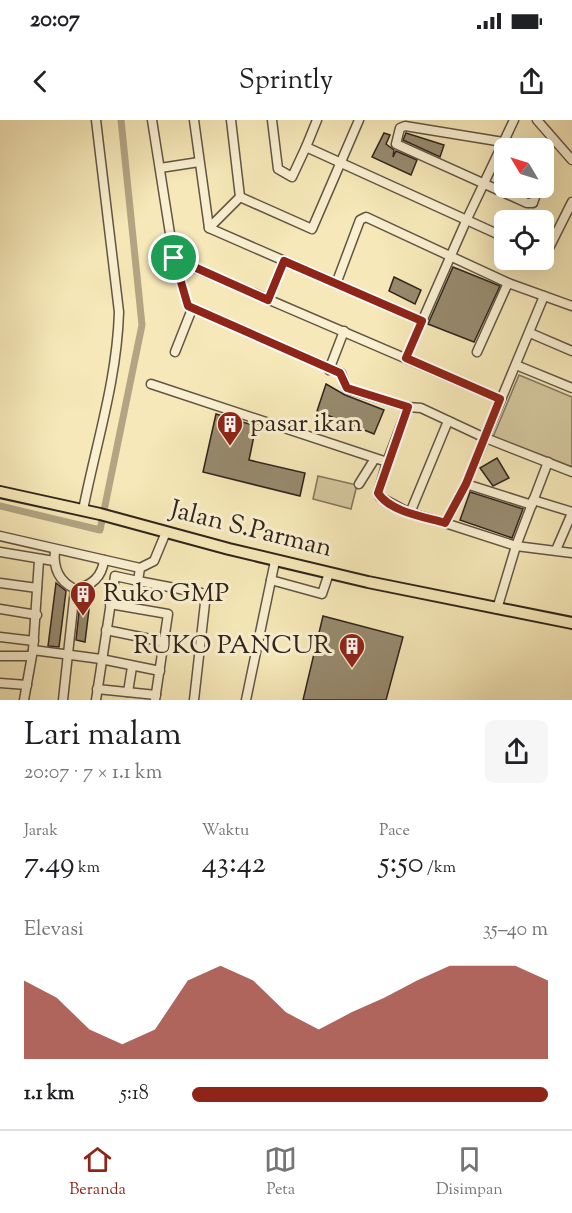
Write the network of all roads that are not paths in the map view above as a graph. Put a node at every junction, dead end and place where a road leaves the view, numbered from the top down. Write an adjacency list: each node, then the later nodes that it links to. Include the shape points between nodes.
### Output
1 (96, 120): 60 (street, via 119,312 111,386)
2 (152, 120): 17 (street)
3 (194, 120): 14 (street)
4 (231, 120): 20 (street)
5 (272, 120): 12 (street, via 278,169 292,177)
6 (317, 120): 12 (street)
7 (359, 120): 15 (street)
8 (514, 120): 10 (street)
9 (537, 120): 13 (street)
10 (508, 138)
11 (494, 143): 18 (street, via 405,126 397,135 396,144)
12 (306, 147): 15 (street)
13 (572, 160)
14 (200, 162): 17 (street); 25 (street)
15 (342, 163): 20 (street, via 312,229); 24 (street)
16 (494, 165): 18 (street)
17 (160, 168): 29 (street)
18 (483, 184): 19 (street); 24 (street)
19 (494, 189)
20 (240, 197): 25 (street)
21 (515, 198): 22 (street, via 529,204)
22 (535, 198)
23 (571, 207): 27 (street)
24 (466, 221): 26 (street); 28 (street)
25 (209, 228): 30 (street)
26 (494, 233)
27 (554, 238)
28 (451, 256): 31 (street); 32 (street, via 363,218); 37 (street)
29 (174, 258): 34 (street); 36 (street, via 185,304)
30 (284, 261): 32 (street); 34 (street)
31 (508, 283): 33 (street); 42 (street)
32 (336, 284): 37 (street)
33 (544, 296): 35 (street); 39 (street)
34 (268, 300): 38 (street)
35 (572, 306)
36 (192, 309): 41 (street); 45 (street)
37 (422, 321): 43 (street)
38 (344, 332): 43 (street); 45 (street)
39 (530, 333): 40 (street); 44 (street)
40 (572, 351)
41 (175, 352)
42 (477, 352)
43 (406, 358): 48 (street)
44 (516, 365): 47 (street); 48 (street)
45 (328, 370): 49 (street, via 343,375 347,388)
46 (151, 384): 52 (street)
47 (572, 388)
48 (500, 399): 51 (street)
49 (408, 407): 50 (street, via 421,408); 53 (street)
50 (448, 421): 51 (street); 61 (street)
51 (483, 437): 54 (street); 57 (street)
52 (374, 460): 53 (street); 56 (street)
53 (387, 462): 61 (street, via 378,493 383,500)
54 (548, 462): 55 (street); 59 (street)
55 (572, 472)
56 (359, 484)
57 (466, 484): 59 (street); 63 (street)
58 (0, 492): 60 (main road, Jalan S.Parman)
59 (532, 503): 62 (street); 66 (street)
60 (83, 510): 64 (main road, Jalan S.Parman)
61 (410, 513): 63 (street)
62 (572, 513): 68 (street)
63 (445, 523): 66 (street)
64 (166, 532): 74 (main road, Jalan S.Parman); 75 (street, via 154,561)
65 (0, 536): 67 (street)
66 (516, 546): 68 (street); 84 (street)
67 (55, 550): 72 (street); 73 (street)
68 (556, 550): 70 (street)
69 (0, 552): 71 (street)
70 (572, 553)
71 (39, 560): 73 (street); 80 (street)
72 (104, 560): 75 (street); 81 (street, via 97,578)
73 (54, 561): 81 (street, via 60,577)
74 (275, 561): 76 (main road, Jalan S.Parman); 77 (street)
75 (140, 568): 78 (street)
76 (329, 573): 77 (street, via 322,594); 84 (main road, Jalan S.Parman)
77 (271, 580): 105 (street)
78 (138, 581): 82 (street, via 115,576); 104 (street, via 206,594)
79 (0, 583): 80 (street)
80 (37, 588): 85 (street)
81 (75, 589): 91 (street)
82 (110, 604): 87 (street); 89 (street, via 168,614)
83 (0, 609): 85 (street)
84 (494, 609): 86 (main road, Jalan S.Parman)
85 (37, 615): 90 (street)
86 (572, 623)
87 (106, 630): 89 (street); 93 (street)
88 (0, 637): 90 (street)
89 (165, 642): 95 (street)
90 (33, 649): 91 (street); 92 (street); 97 (street)
91 (69, 654): 93 (street); 102 (street)
92 (0, 656)
93 (101, 659): 94 (street); 98 (street)
94 (132, 667): 95 (street); 99 (street)
95 (160, 671): 100 (street)
96 (0, 682): 97 (street)
97 (27, 685): 101 (street)
98 (98, 689): 99 (street); 103 (street)
99 (128, 692): 100 (street)
100 (156, 698)
101 (24, 700)
102 (63, 700)
103 (96, 700)
104 (194, 700)
105 (246, 700)

